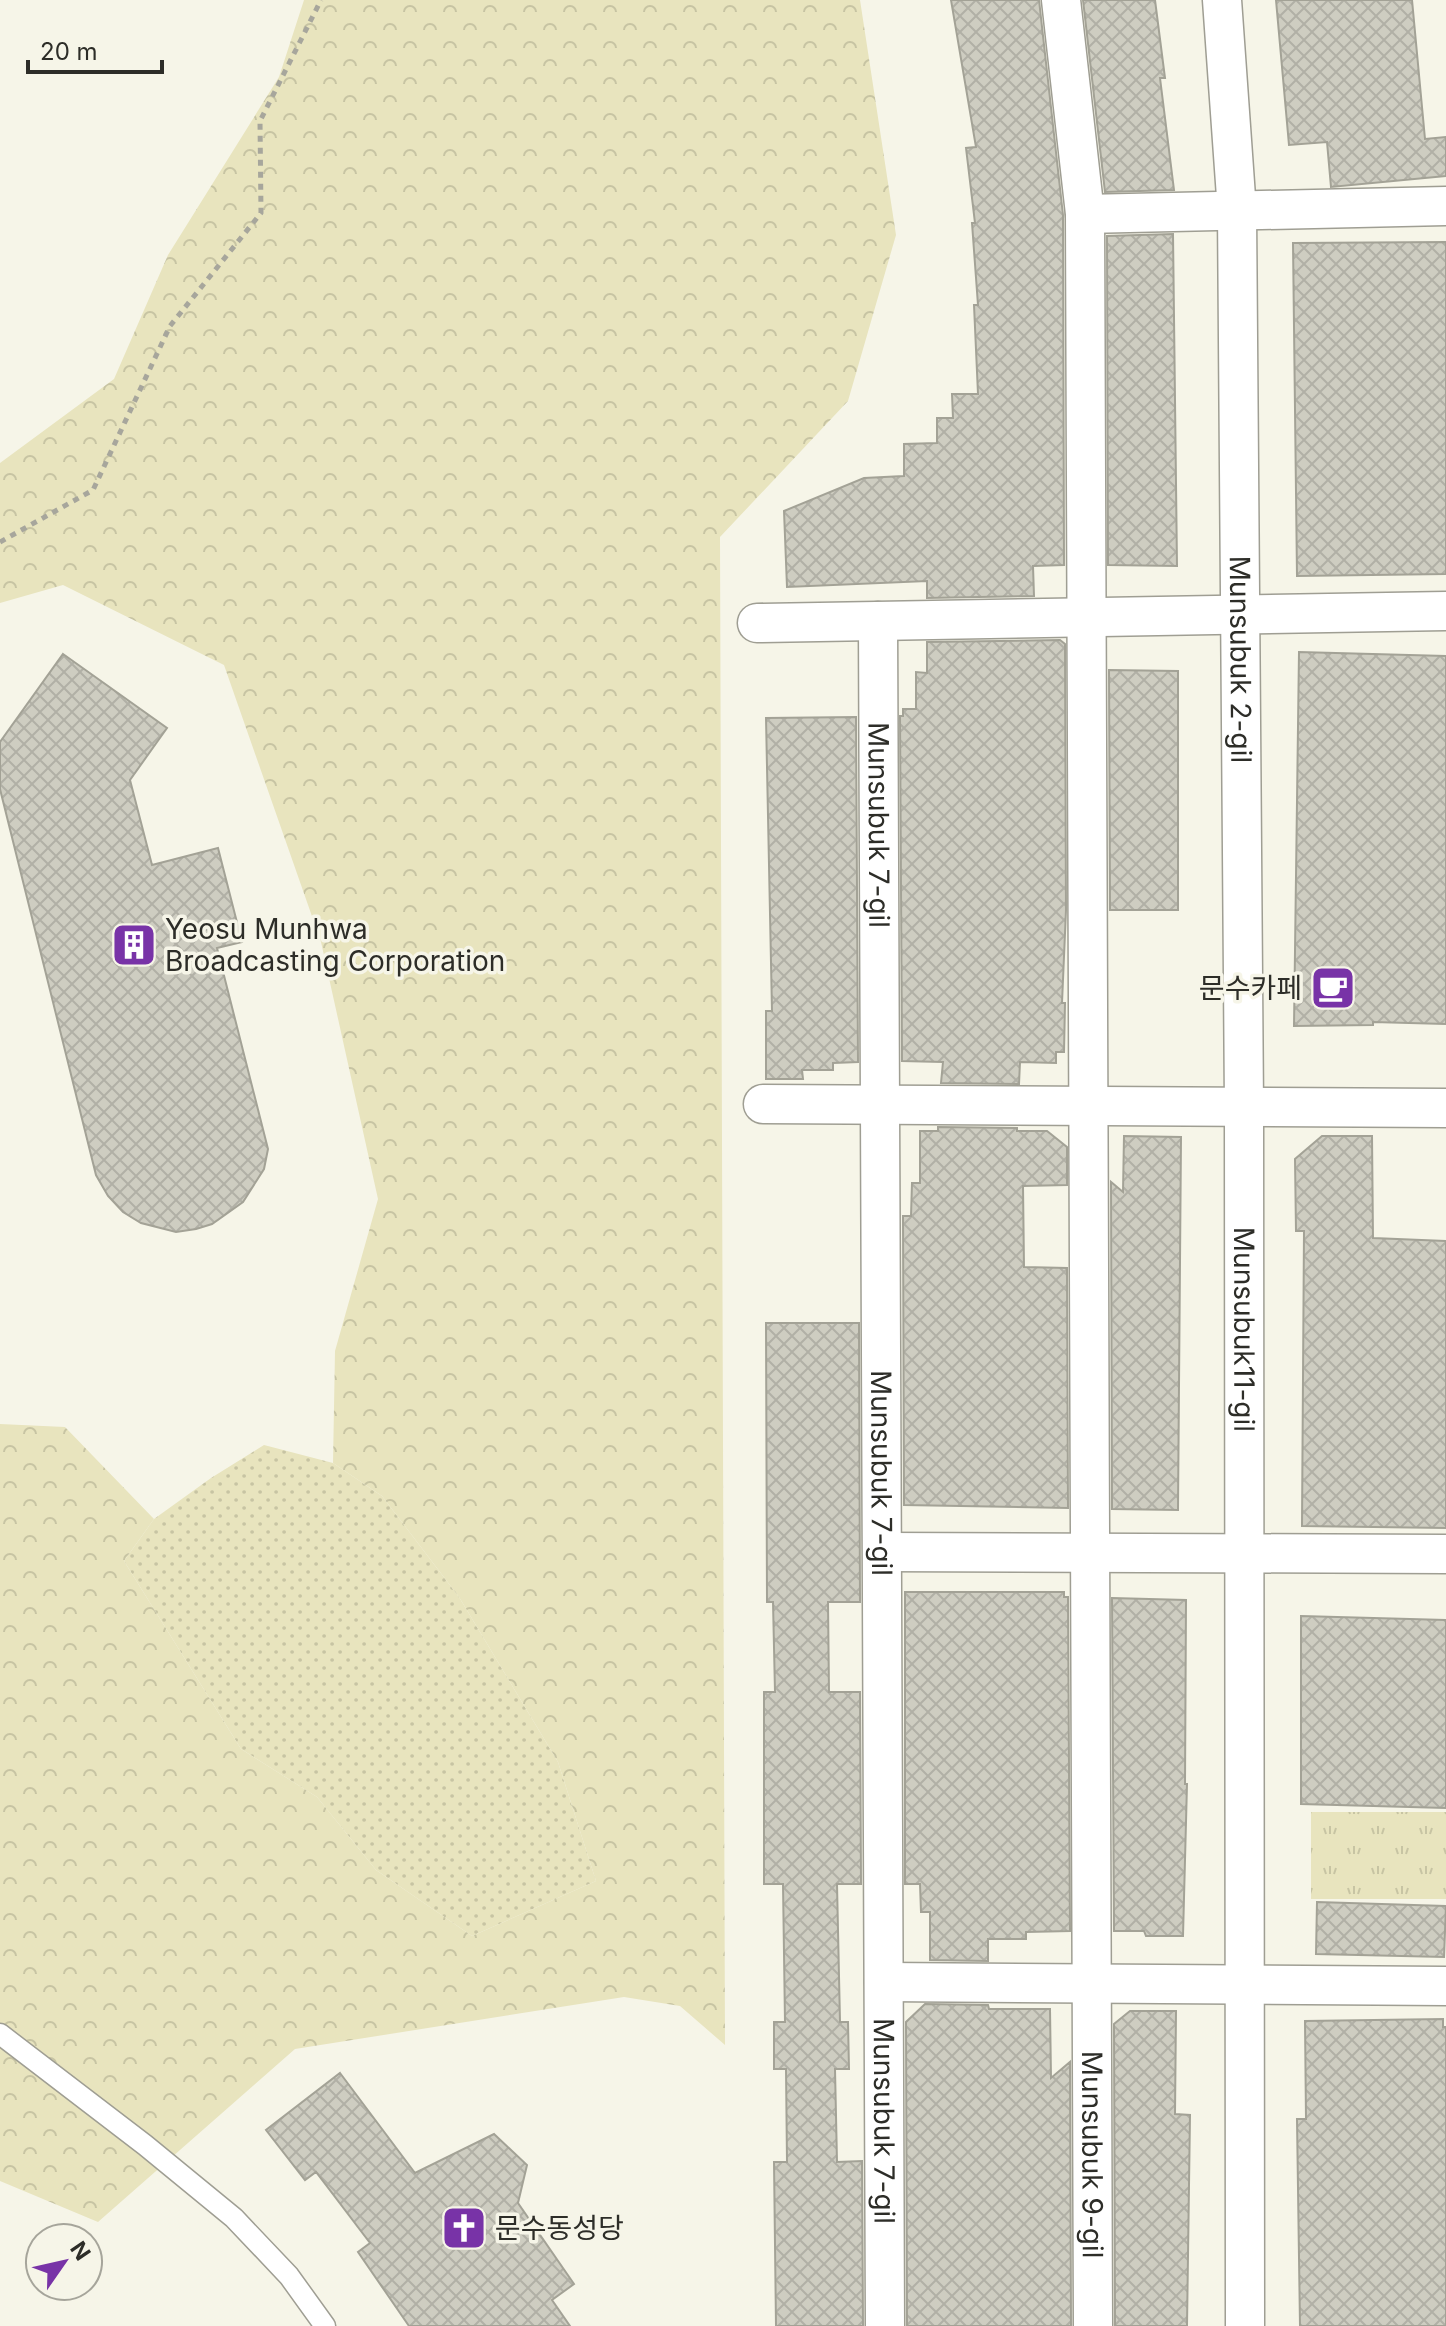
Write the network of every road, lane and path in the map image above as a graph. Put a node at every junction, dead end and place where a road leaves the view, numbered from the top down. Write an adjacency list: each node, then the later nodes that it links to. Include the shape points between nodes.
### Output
1 (321, 0): 7 (path, via 260,121 261,213 170,326 93,490)
2 (1061, 0): 6 (street)
3 (1222, 0): 5 (street, Munsubuk 2-gil)
4 (1446, 206): 5 (street)
5 (1237, 211): 6 (street); 9 (street, Munsubuk 2-gil)
6 (1085, 214): 10 (street)
7 (0, 542)
8 (1446, 611): 9 (street)
9 (1240, 615): 10 (street); 16 (street, Munsubuk 2-gil)
10 (1086, 618): 11 (street); 15 (street)
11 (878, 621): 12 (street); 14 (street, Munsubuk 7-gil)
12 (757, 623)
13 (763, 1104): 14 (street)
14 (881, 1105): 15 (street); 18 (street, Munsubuk 7-gil)
15 (1088, 1106): 16 (street); 19 (street)
16 (1244, 1107): 17 (street); 20 (street, Munsubuk11-gil)
17 (1446, 1108)
18 (883, 1552): 19 (street); 22 (street, Munsubuk 7-gil)
19 (1090, 1553): 20 (street); 23 (street)
20 (1244, 1554): 21 (street); 24 (street, Munsubuk11-gil)
21 (1446, 1554)
22 (884, 1982): 23 (street); 28 (street, Munsubuk 7-gil)
23 (1091, 1983): 24 (street); 29 (street, Munsubuk 9-gil)
24 (1244, 1984): 25 (street); 30 (street)
25 (1446, 1986)
26 (0, 2034): 27 (lane, via 234,2218 289,2276)
27 (325, 2326)
28 (885, 2326)
29 (1093, 2326)
30 (1245, 2326)

